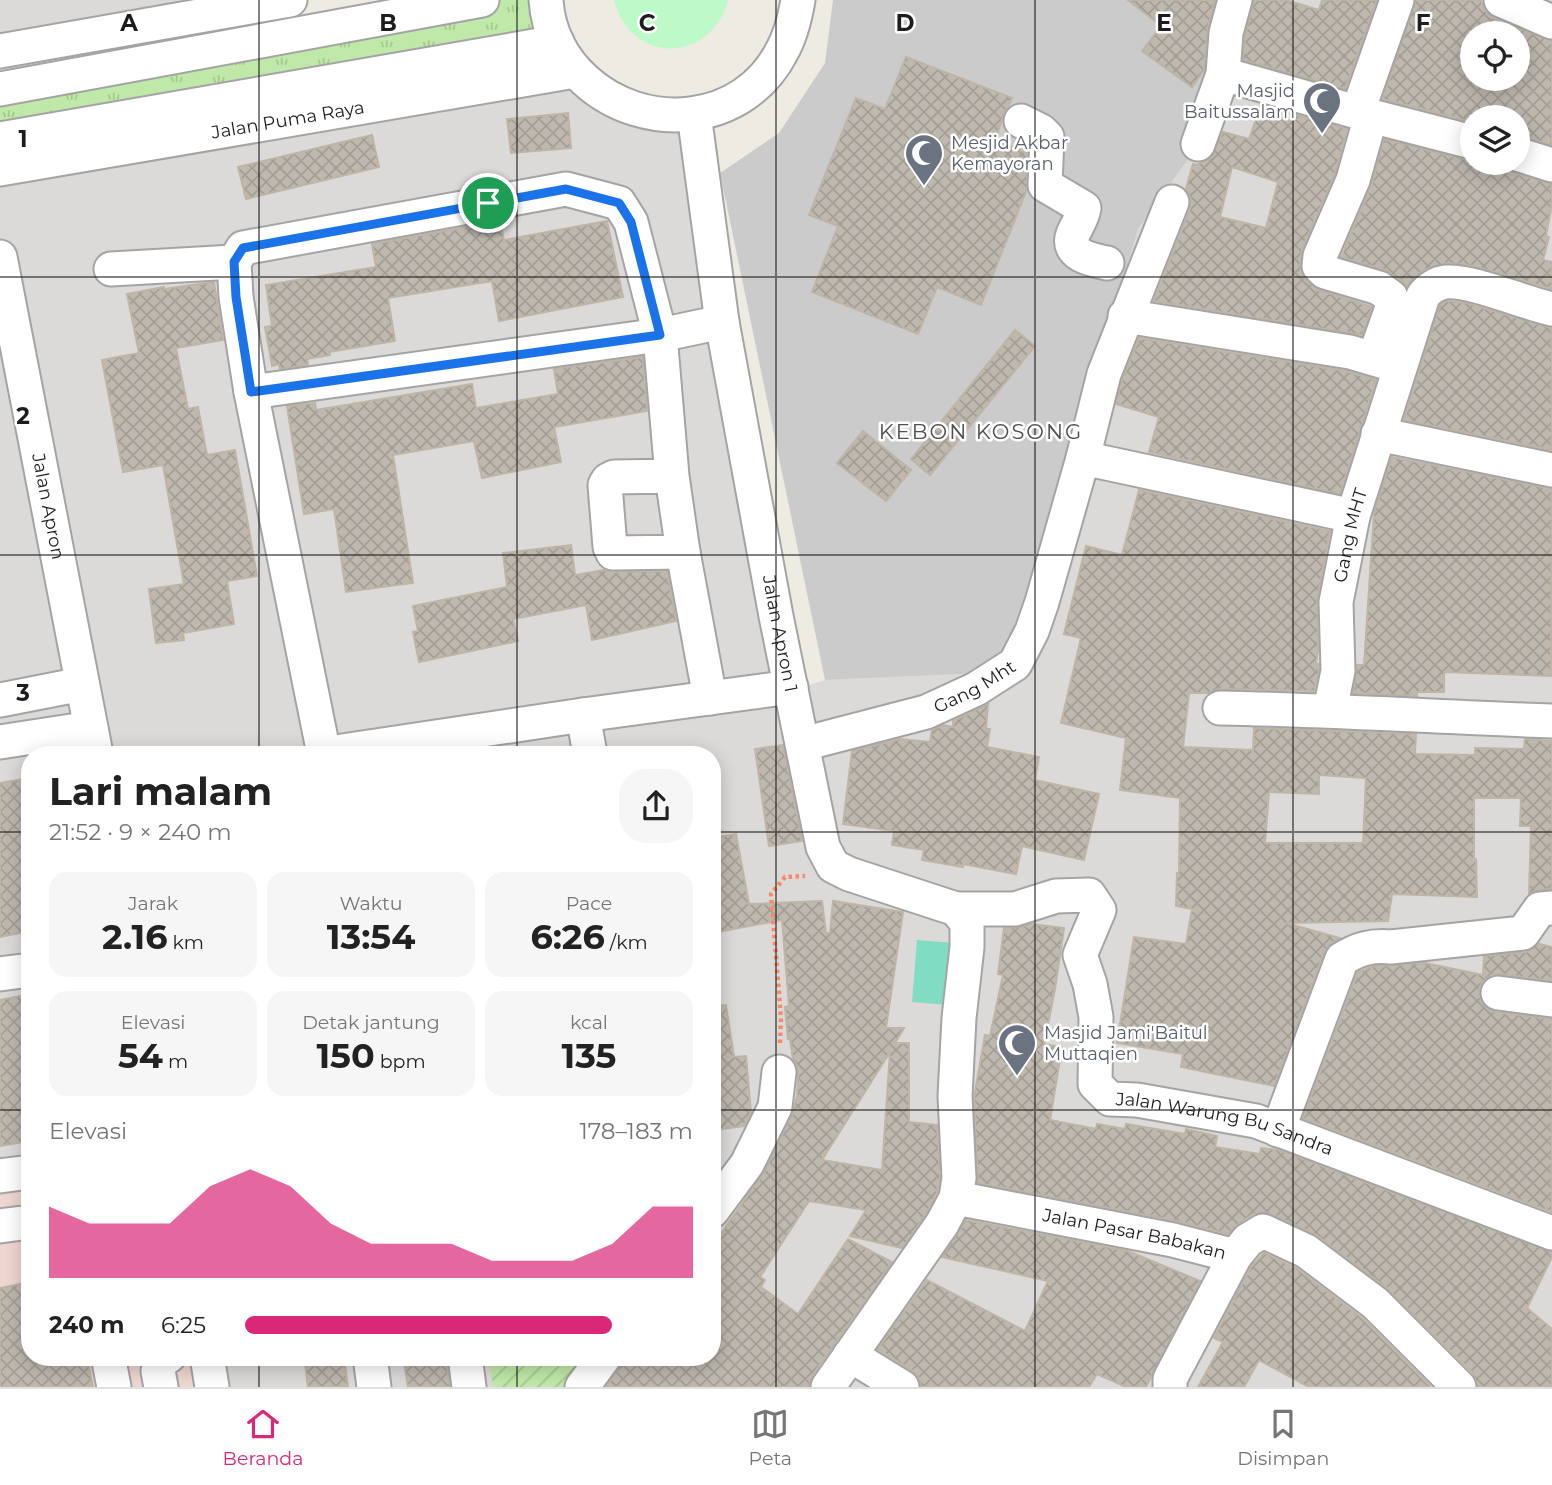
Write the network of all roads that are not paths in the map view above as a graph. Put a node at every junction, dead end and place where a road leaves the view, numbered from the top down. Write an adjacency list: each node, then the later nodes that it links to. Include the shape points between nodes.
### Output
1 (290, 0): 10 (street)
2 (482, 0): 13 (street)
3 (546, 0): 9 (street)
4 (798, 0): 14 (street, via 782,52 765,75 732,100)
5 (1235, 0): 12 (street, via 1226,33)
6 (1397, 0): 15 (street)
7 (1501, 0): 8 (street)
8 (1552, 22)
9 (557, 43): 11 (street); 17 (street, Jalan Puma Raya)
10 (0, 51)
11 (575, 71): 14 (street, via 600,93 628,108 662,116); 22 (street, Jalan Puma Raya)
12 (1223, 74): 15 (street); 19 (street)
13 (0, 89)
14 (694, 114): 30 (street, Jalan Apron 1)
15 (1365, 114): 18 (street); 32 (street, Gang MHT, via 1353,180 1319,266 1325,272 1379,288 1391,297)
16 (1021, 121): 26 (street, via 1047,136 1045,185 1084,208 1071,238 1073,248 1086,258)
17 (0, 139)
18 (1460, 139)
19 (1198, 144)
20 (1530, 159): 21 (street)
21 (1552, 165)
22 (0, 169)
23 (1172, 202): 26 (street, Gang Mht)
24 (0, 257): 40 (street, Jalan Apron)
25 (234, 262): 27 (street); 31 (street, via 243,248 253,245 566,189 619,203 631,222); 33 (street)
26 (1128, 268): 29 (street, Gang Mht)
27 (111, 269)
28 (1552, 309): 32 (street, Gang MHT, via 1444,282 1423,296)
29 (1125, 316): 32 (street, via 1350,352); 35 (street, Gang Mht, via 1104,374)
30 (722, 322): 31 (street); 41 (street, Jalan Apron 1)
31 (660, 335): 33 (street); 37 (street)
32 (1388, 363): 34 (street, Gang MHT)
33 (251, 392): 51 (street)
34 (1378, 435): 36 (street); 38 (street, Gang MHT)
35 (1083, 458): 38 (street, Gang Mht); 50 (street, Gang Mht, via 1032,631 1015,664 926,712)
36 (1552, 470)
37 (672, 476): 39 (street); 39 (street, via 608,480 604,485 610,547 613,553)
38 (1353, 516): 45 (street, Gang MHT, via 1336,601 1338,671)
39 (682, 552): 42 (street)
40 (82, 684): 43 (street); 48 (street, Jalan Apron)
41 (791, 687): 42 (street, Jalan Apron 1); 50 (street)
42 (710, 698): 46 (street, Jalan Apron 1)
43 (0, 700)
44 (1220, 708): 45 (street)
45 (1330, 710): 47 (street)
46 (583, 715): 52 (street, Jalan Apron 1); 53 (street)
47 (1552, 721)
48 (93, 741): 49 (street)
49 (0, 742)
50 (803, 744): 55 (street, via 823,847 833,866)
51 (321, 746)
52 (376, 746)
53 (589, 746)
54 (1552, 908): 61 (street, via 1540,909 1523,933 1377,945 1355,950 1342,959)
55 (956, 909): 61 (street, Jalan Warung Bu Sandra, via 1015,909 1056,896 1089,895 1099,911 1080,955 1096,1017 1095,1084 1110,1099 1242,1119); 66 (street, via 967,923 967,947 954,1096)
56 (21, 971): 57 (street)
57 (0, 974)
58 (1498, 992): 59 (street)
59 (1552, 1000)
60 (779, 1072): 62 (street, via 775,1107)
61 (1278, 1130): 70 (street, Jalan Warung Bu Sandra)
62 (747, 1164): 63 (street); 67 (street)
63 (721, 1167)
64 (21, 1173): 65 (street)
65 (0, 1176)
66 (956, 1198): 71 (street, Jalan Pasar Babakan); 72 (street)
67 (721, 1199)
68 (21, 1223): 69 (street)
69 (0, 1226)
70 (1552, 1233)
71 (1235, 1256): 87 (street, via 1170,1379); 88 (street, Jalan Pasar Babakan, via 1263,1230 1306,1251 1375,1303)
72 (850, 1355): 85 (street); 86 (street)
73 (110, 1366): 79 (street)
74 (160, 1366): 80 (street)
75 (209, 1366): 81 (street)
76 (371, 1366): 82 (street)
77 (466, 1366): 83 (street)
78 (598, 1366): 84 (street)
79 (114, 1387)
80 (161, 1387)
81 (212, 1387)
82 (374, 1387)
83 (469, 1387)
84 (582, 1387)
85 (828, 1387)
86 (902, 1387)
87 (1170, 1387)
88 (1459, 1387)

